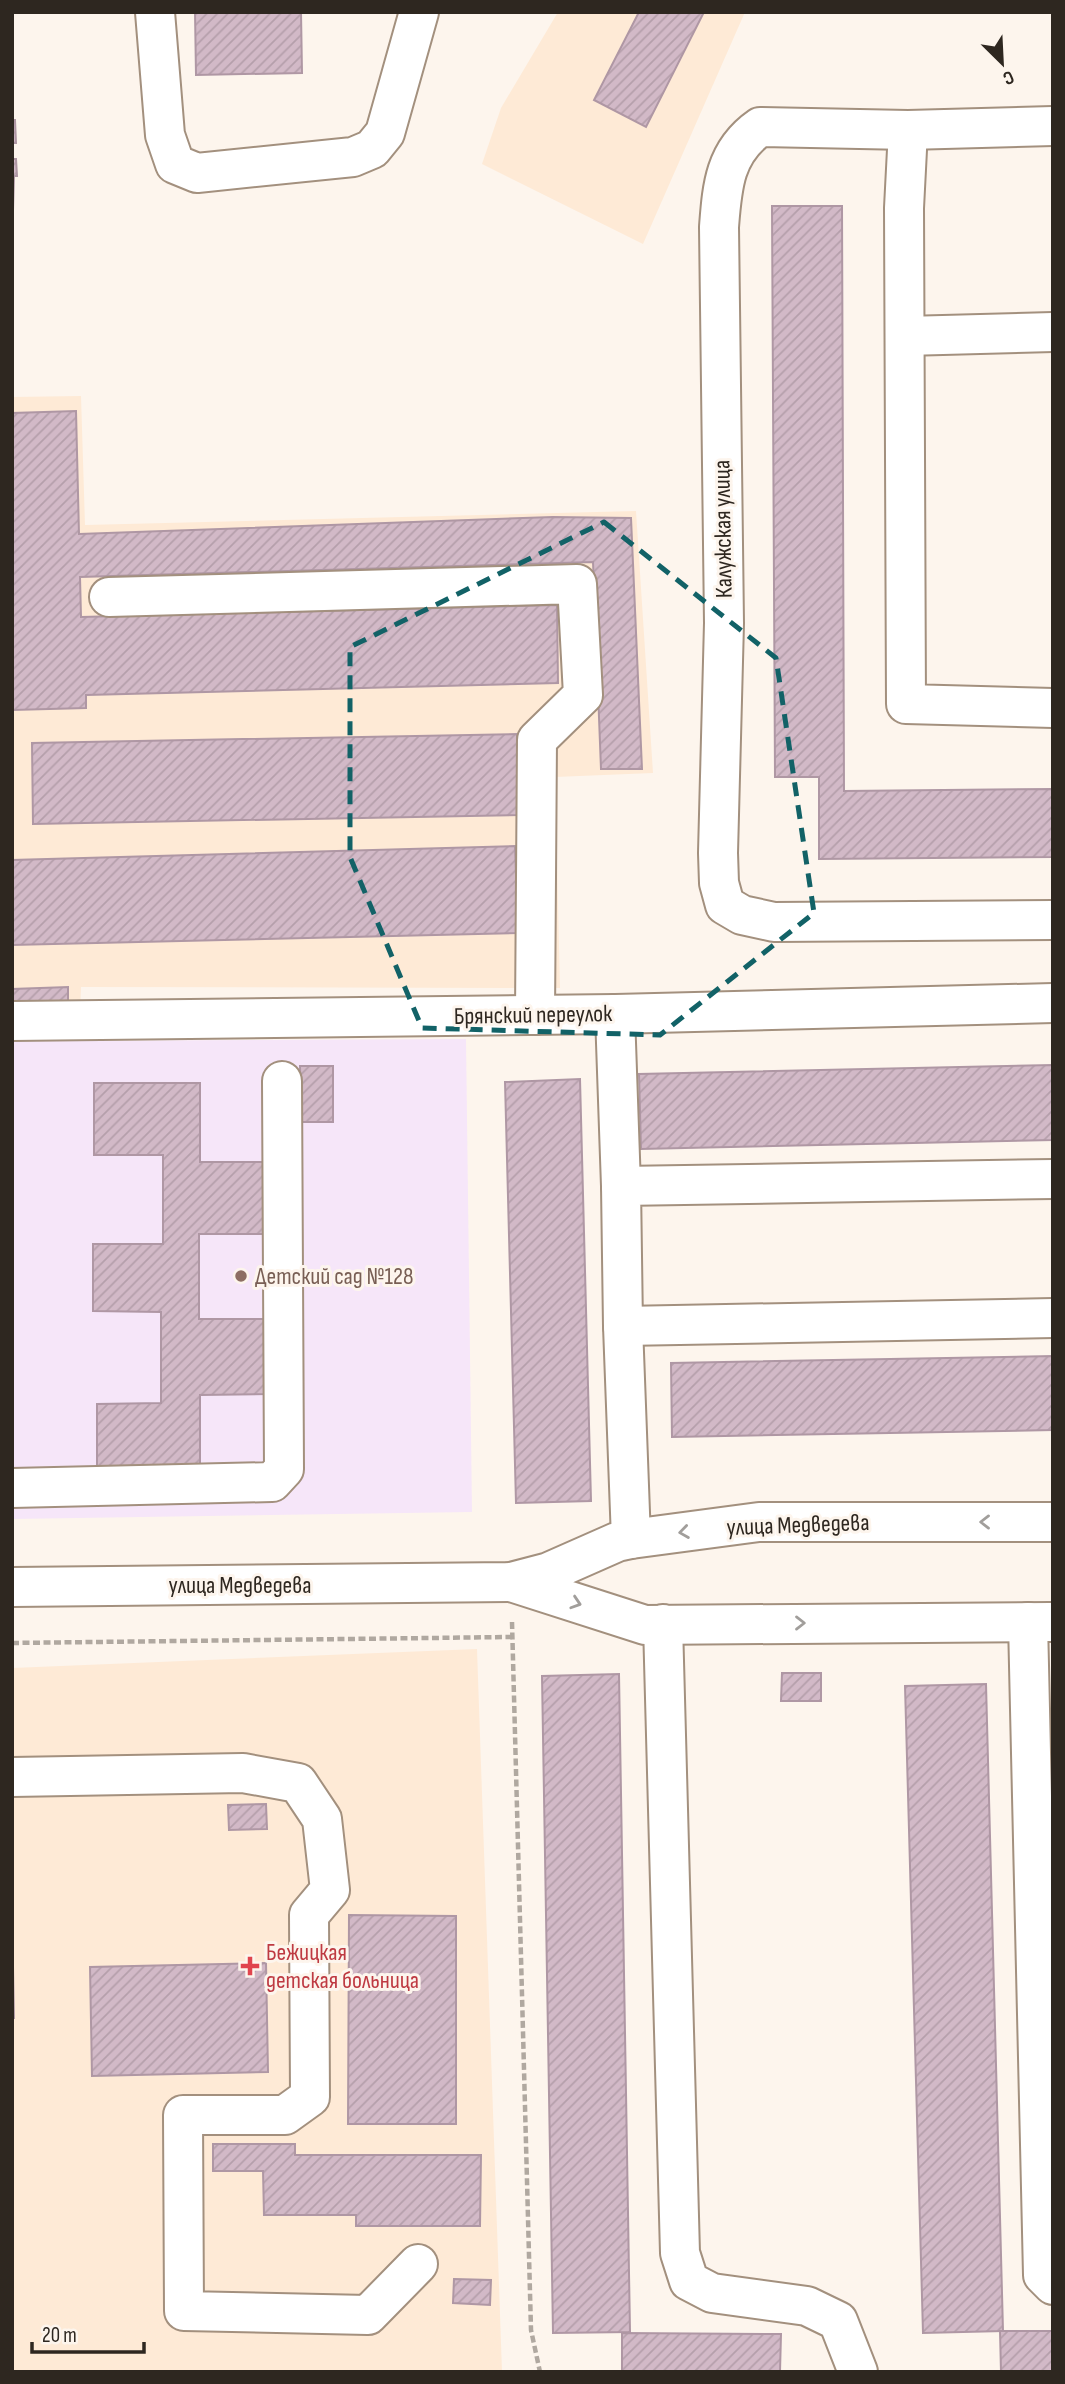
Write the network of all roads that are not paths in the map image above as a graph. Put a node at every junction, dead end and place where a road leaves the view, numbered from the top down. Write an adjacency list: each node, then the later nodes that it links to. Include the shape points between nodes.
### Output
1 (155, 12): 2 (street, via 165,135 175,164 197,173 353,157 372,149 385,133)
2 (419, 12)
3 (1053, 126): 4 (street, Калужская улица)
4 (908, 130): 6 (street); 9 (street, Калужская улица, via 760,127 746,137 731,160 722,188 724,623 719,883 725,905 742,915 774,922)
5 (1053, 332): 6 (street)
6 (905, 335): 8 (street, via 906,705)
7 (109, 597): 12 (street, via 577,584 583,695 537,740)
8 (1053, 708)
9 (1053, 920)
10 (1053, 1003): 11 (street, Брянский переулок)
11 (615, 1014): 12 (street, Брянский переулок); 16 (street)
12 (535, 1015): 13 (street, Брянский переулок)
13 (12, 1021)
14 (282, 1081): 19 (street, via 284,1469 272,1482)
15 (1053, 1179): 16 (street)
16 (621, 1186): 18 (street)
17 (1053, 1318): 18 (street)
18 (623, 1326): 21 (street)
19 (12, 1488)
20 (1053, 1522): 21 (street, улица Медведева, one-way to 21, via 759,1522)
21 (631, 1539): 22 (street, улица Медведева, via 549,1572)
22 (510, 1582): 23 (street, улица Медведева); 25 (street, улица Медведева, one-way to 25, via 645,1625)
23 (12, 1587)
24 (1040, 1622): 25 (street, улица Медведева, one-way to 24); 28 (street, via 1043,2275)
25 (663, 1624): 29 (street, via 680,2253 689,2281 712,2293 807,2306 838,2321)
26 (12, 1777): 27 (street, via 243,1773 298,1783 322,1819 330,1890 309,1915 310,2097 285,2115 183,2115 184,2311 368,2315)
27 (418, 2264)
28 (1053, 2286)
29 (858, 2372)

